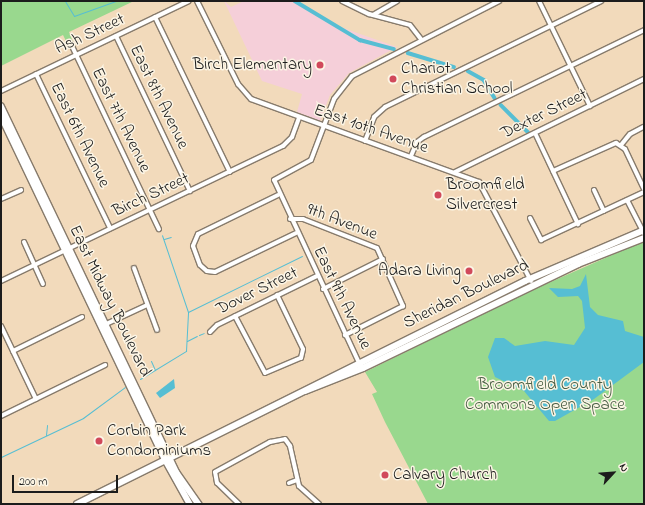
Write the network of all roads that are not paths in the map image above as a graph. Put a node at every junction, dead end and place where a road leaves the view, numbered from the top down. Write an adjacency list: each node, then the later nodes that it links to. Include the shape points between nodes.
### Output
1 (189, 1): 9 (street, Ash Street)
2 (197, 1): 24 (street, East 10th Avenue, via 242,90 261,104)
3 (342, 1): 8 (street)
4 (397, 1): 8 (street)
5 (499, 1): 13 (street)
6 (538, 1): 10 (street)
7 (601, 1): 10 (street)
8 (373, 15): 13 (street, via 413,26)
9 (156, 17): 12 (street, Ash Street); 32 (street)
10 (550, 26): 16 (street); 28 (street, via 385,107 374,117)
11 (644, 30): 16 (street)
12 (116, 36): 15 (street, Ash Street); 37 (street, East 8th Avenue)
13 (421, 39): 25 (street, via 352,76 334,100)
14 (71, 44): 15 (street, East 7th Avenue)
15 (76, 55): 17 (street, Ash Street); 41 (street, East 7th Avenue)
16 (570, 66): 22 (street); 30 (street, via 424,137 417,142)
17 (36, 74): 20 (street, Ash Street); 46 (street, East 6th Avenue)
18 (643, 80): 19 (street); 22 (street, Dexter Street)
19 (644, 86)
20 (1, 91)
21 (1, 106): 52 (main road, East Midway Boulevard)
22 (590, 106): 27 (street, Dexter Street)
23 (1, 115): 52 (main road, East Midway Boulevard)
24 (299, 118): 25 (street, East 10th Avenue); 32 (street, Birch Street, via 286,144)
25 (323, 126): 28 (street, East 10th Avenue); 38 (street, via 311,160 275,178 274,184)
26 (644, 127): 29 (street, via 630,134)
27 (535, 133): 31 (street); 33 (street, Dexter Street)
28 (365, 141): 30 (street, East 10th Avenue)
29 (621, 144): 31 (street, via 610,144); 36 (street)
30 (411, 156): 33 (street, East 10th Avenue)
31 (553, 171): 45 (street)
32 (230, 172): 37 (street, Birch Street)
33 (455, 172): 57 (street, East 10th Avenue, via 483,186)
34 (21, 190): 39 (street)
35 (594, 190): 42 (street)
36 (644, 190): 40 (street)
37 (190, 191): 41 (street, Birch Street)
38 (278, 195): 44 (street, East 9th Avenue); 49 (street, via 198,234 194,246 198,259 204,269 215,272)
39 (1, 199)
40 (627, 200): 42 (street); 48 (street)
41 (150, 209): 46 (street, Birch Street); 47 (street, East 7th Avenue)
42 (604, 211): 45 (street)
43 (530, 218): 45 (street, via 541,240)
44 (290, 219): 49 (street, East 9th Avenue); 53 (street, 9th Avenue, via 302,219 376,246)
45 (578, 224)
46 (110, 228): 52 (street, Birch Street)
47 (159, 229)
48 (643, 231): 57 (main road, Sheridan Boulevard)
49 (296, 233): 56 (street, East 9th Avenue)
50 (644, 238): 60 (main road, Sheridan Boulevard)
51 (24, 242): 54 (street)
52 (67, 249): 54 (street, Birch Street); 67 (main road, East Midway Boulevard)
53 (383, 259): 61 (street); 70 (street, 9th Avenue, via 403,306)
54 (34, 265): 58 (street, Birch Street); 59 (street)
55 (134, 268): 63 (street)
56 (317, 276): 61 (street, East 9th Avenue); 62 (street, Dover Street)
57 (529, 279): 60 (street, East 10th Avenue); 72 (main road, Sheridan Boulevard)
58 (1, 281)
59 (43, 284)
60 (533, 285): 74 (main road, Sheridan Boulevard)
61 (323, 289): 70 (street, East 9th Avenue)
62 (277, 295): 64 (street, Dover Street); 64 (street, via 303,349 301,358 265,373)
63 (147, 305): 67 (street); 68 (street)
64 (235, 316): 69 (street, Dover Street)
65 (82, 317): 71 (street)
66 (1, 326): 71 (street)
67 (104, 326): 80 (main road, East Midway Boulevard)
68 (157, 330)
69 (210, 332)
70 (346, 335): 72 (street, East 9th Avenue)
71 (13, 351): 76 (street)
72 (358, 362): 74 (street, East 9th Avenue); 75 (main road, Sheridan Boulevard)
73 (106, 365): 76 (street)
74 (362, 369): 75 (main road, Sheridan Boulevard)
75 (305, 391): 80 (main road, Sheridan Boulevard)
76 (36, 399): 77 (street)
77 (1, 416)
78 (287, 435): 79 (street)
79 (285, 440): 81 (street, via 292,449); 87 (street, via 270,442 212,473 217,484)
80 (167, 458): 83 (main road, Sheridan Boulevard); 85 (main road, East Midway Boulevard); 86 (main road, East Midway Boulevard, via 184,486)
81 (297, 480): 82 (street); 88 (street, via 304,494)
82 (289, 483)
83 (87, 502): 84 (main road, Sheridan Boulevard)
84 (77, 504)
85 (190, 504)
86 (199, 504)
87 (239, 504)
88 (319, 504)

